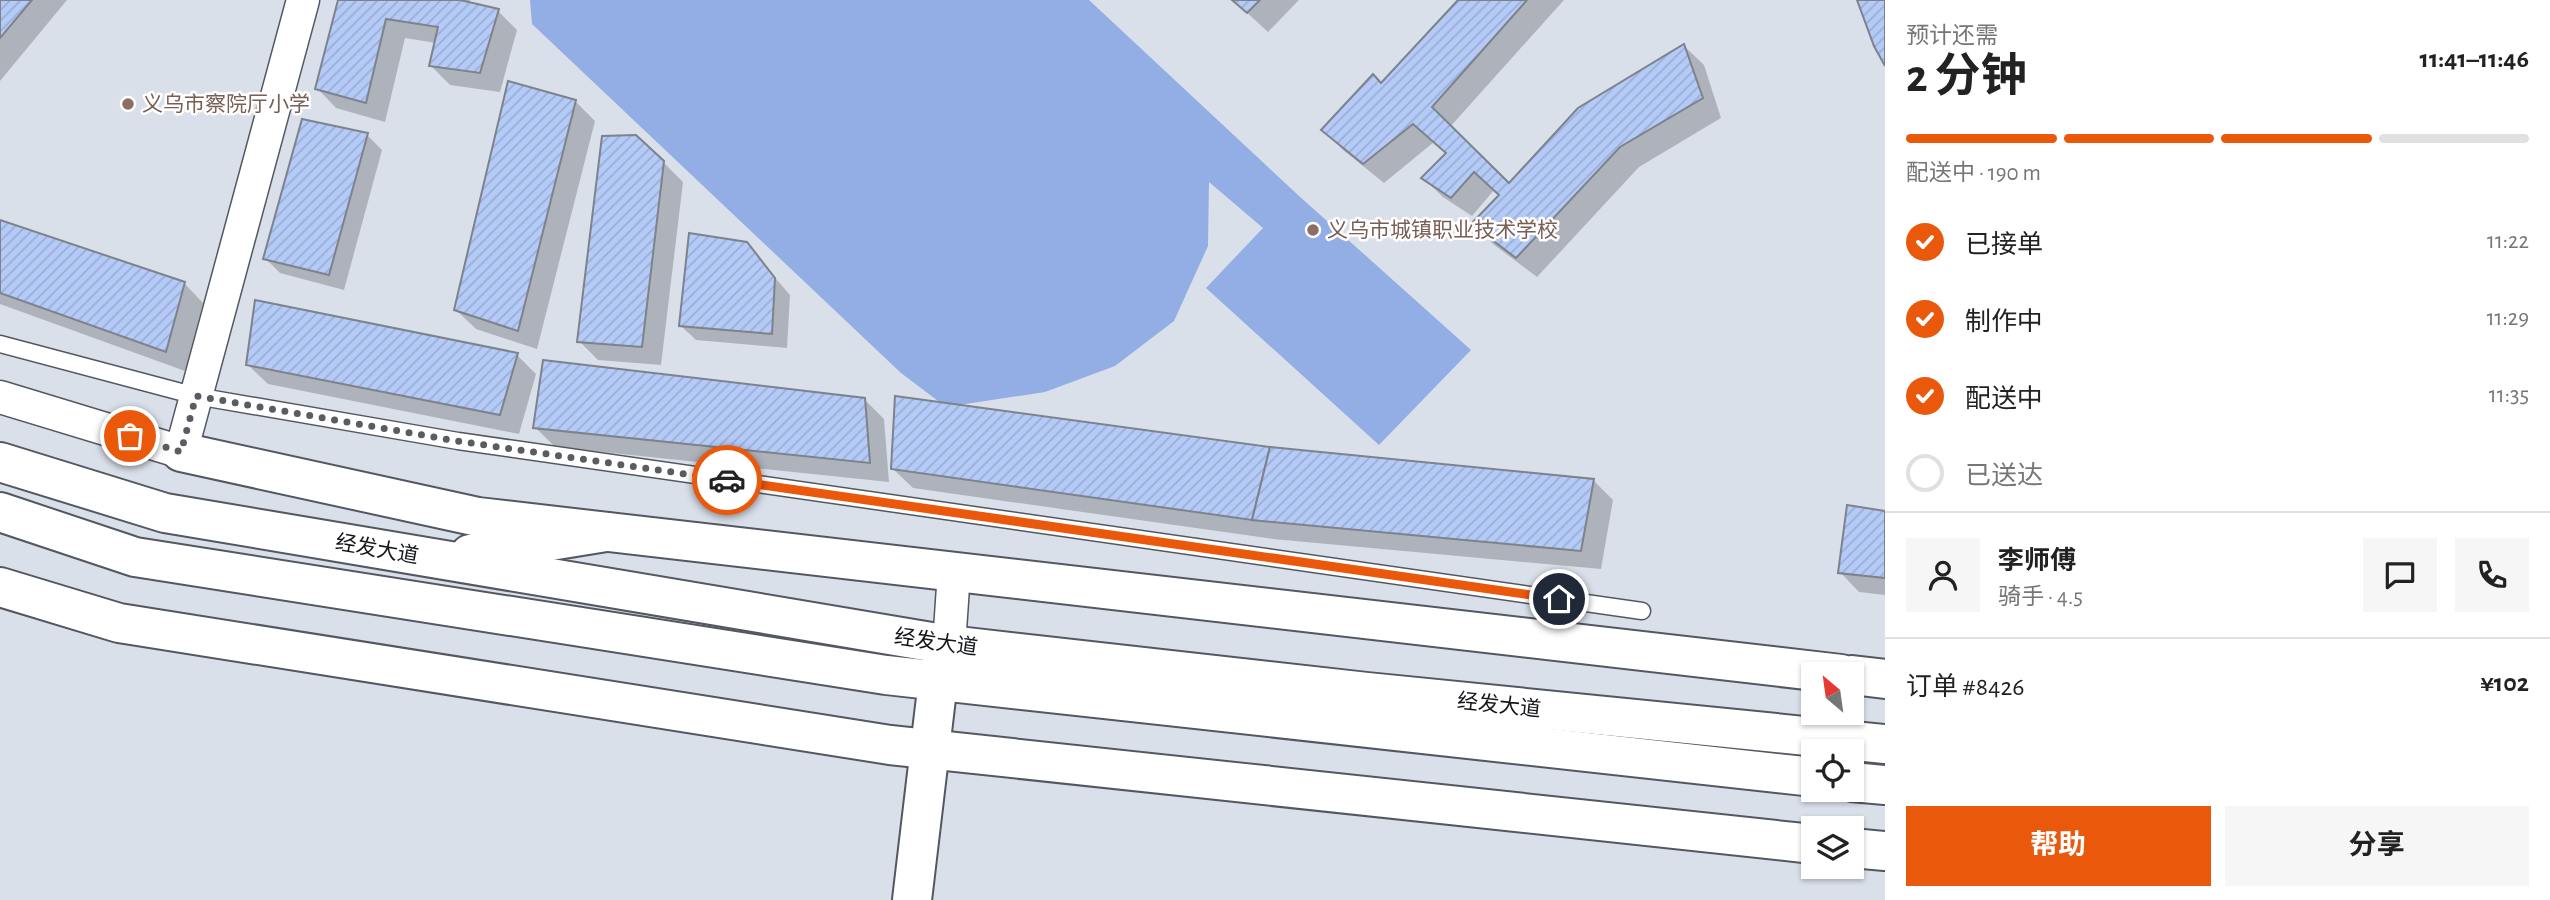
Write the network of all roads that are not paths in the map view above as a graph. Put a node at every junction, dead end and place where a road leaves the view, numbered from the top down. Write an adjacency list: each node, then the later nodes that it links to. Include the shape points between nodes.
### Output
1 (303, 0): 3 (street)
2 (0, 344): 3 (lane)
3 (196, 396): 5 (street); 12 (lane, via 457,441)
4 (0, 397): 5 (street)
5 (181, 452): 8 (main road, via 478,517)
6 (0, 462): 9 (main road, 经发大道, via 165,513)
7 (0, 512): 17 (main road, 经发大道, via 135,557)
8 (606, 532): 9 (main road); 10 (main road)
9 (440, 559): 13 (main road, 经发大道)
10 (954, 572): 13 (street); 14 (main road)
11 (0, 587): 19 (main road, via 119,623)
12 (1642, 611)
13 (949, 645): 17 (main road); 18 (main road, 经发大道)
14 (1801, 670)
15 (1864, 676): 16 (main road)
16 (1885, 679)
17 (937, 681): 19 (main road); 20 (main road, 经发大道)
18 (1885, 744)
19 (929, 749): 23 (main road); 26 (main road)
20 (1801, 776)
21 (1864, 783): 22 (main road)
22 (1885, 785)
23 (1801, 843)
24 (1864, 849): 25 (main road)
25 (1885, 851)
26 (912, 900)

